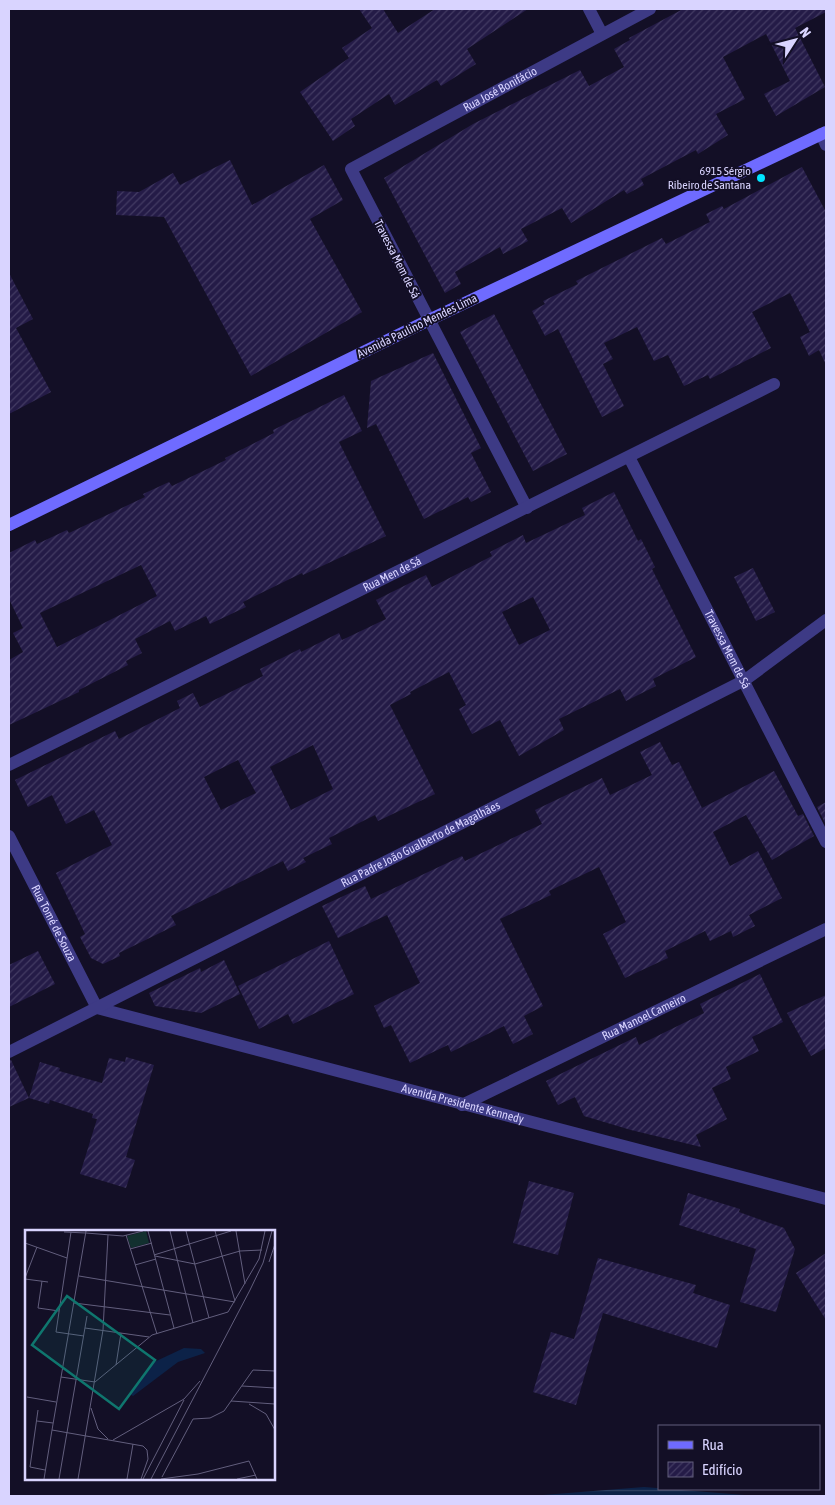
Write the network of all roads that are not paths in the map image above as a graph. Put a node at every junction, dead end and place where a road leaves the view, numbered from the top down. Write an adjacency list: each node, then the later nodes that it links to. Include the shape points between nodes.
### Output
1 (589, 9): 3 (street)
2 (650, 9): 3 (street, Rua José Bonifácio)
3 (602, 34): 5 (street, Rua José Bonifácio)
4 (824, 137): 6 (main road, Avenida Paulino Mendes Lima)
5 (351, 169): 6 (street, Travessa Mem de Sá)
6 (429, 320): 9 (street, Travessa Mem de Sá); 10 (main road, Avenida Paulino Mendes Lima)
7 (774, 384): 8 (street, Rua Men de Sá)
8 (629, 456): 9 (street, Rua Men de Sá); 12 (street, Travessa Mem de Sá)
9 (527, 508): 13 (street, Rua Men de Sá)
10 (9, 525)
11 (826, 620): 12 (street, Rua Padre João Gualberto de Magalhães)
12 (745, 680): 15 (street, Travessa Mem de Sá); 17 (street, Rua Padre João Gualberto de Magalhães)
13 (9, 765)
14 (9, 836): 17 (street, Rua Tomé de Souza)
15 (826, 842)
16 (826, 929): 19 (street, Rua Manoel Cameiro)
17 (97, 1008): 18 (street, Rua Padre João Gualberto de Magalhães); 19 (street, Avenida Presidente Kennedy)
18 (9, 1052)
19 (462, 1105): 20 (street, Avenida Presidente Kennedy)
20 (826, 1199)

